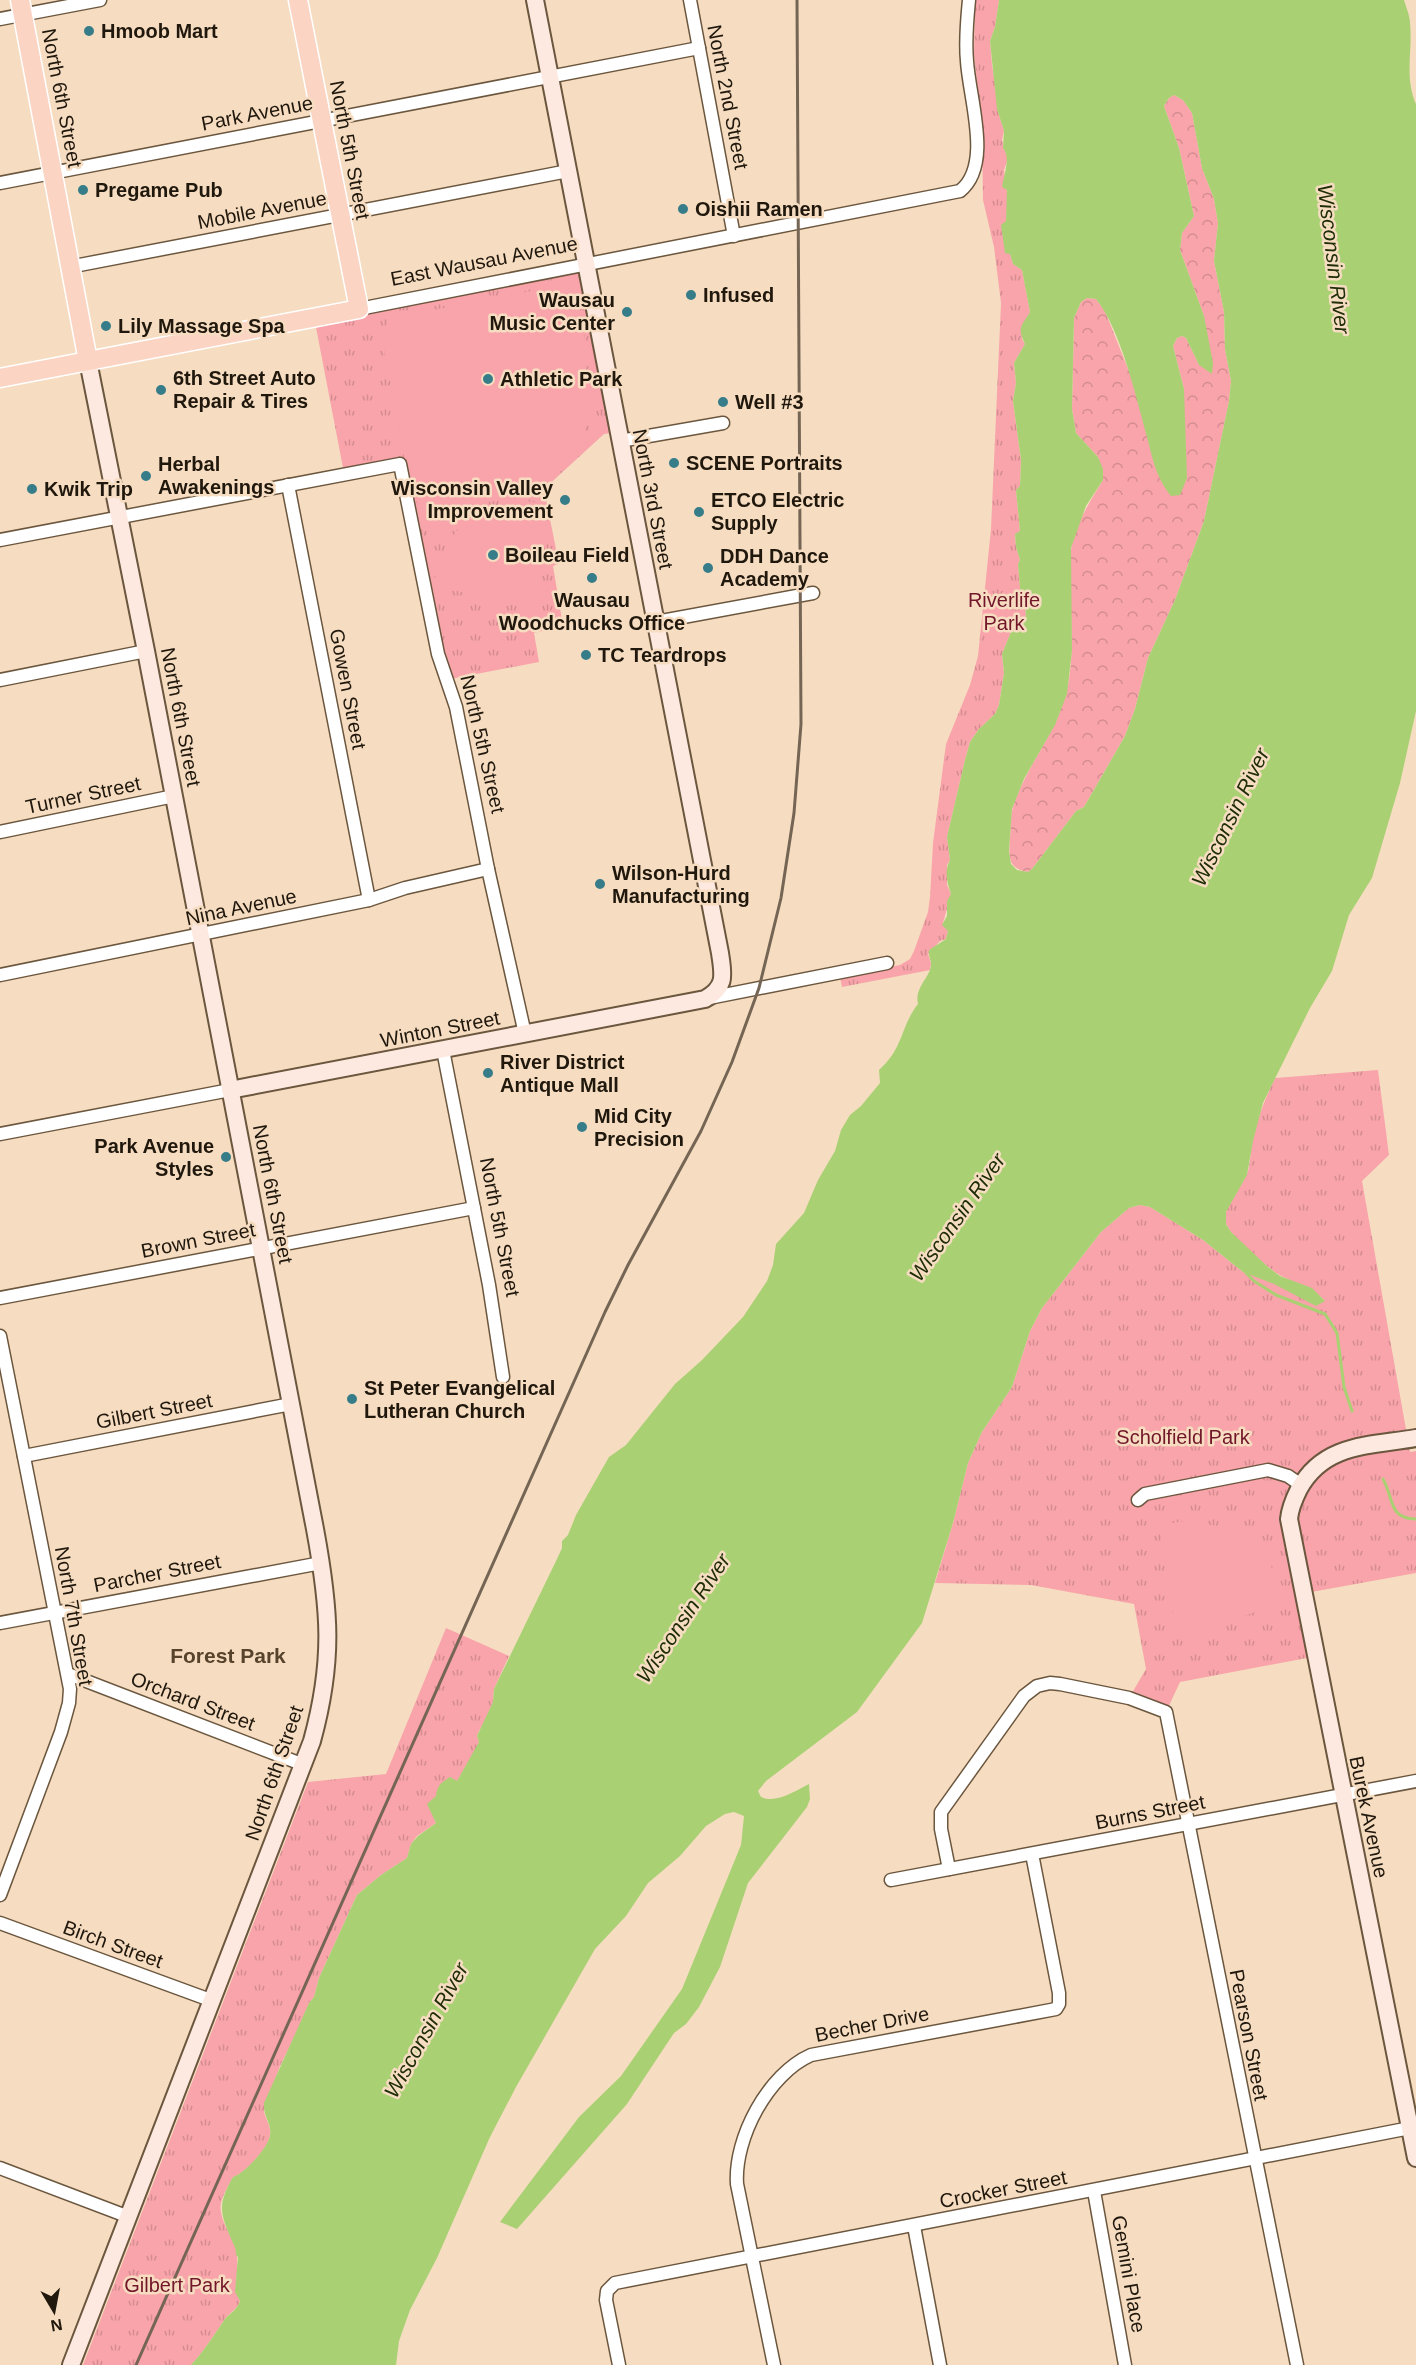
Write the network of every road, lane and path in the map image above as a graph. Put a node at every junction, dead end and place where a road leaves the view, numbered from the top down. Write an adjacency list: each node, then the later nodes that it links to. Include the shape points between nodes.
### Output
1 (100, 0): 6 (street)
2 (298, 0): 10 (main road, North 5th Street)
3 (535, 0): 9 (street, North 3rd Street)
4 (690, 0): 8 (street, North 2nd Street)
5 (969, 0): 15 (street, East Wausau Avenue, via 967,62 978,155 971,180 952,194)
6 (21, 8): 7 (street); 12 (main road, North 6th Street)
7 (0, 19)
8 (699, 48): 9 (street, Park Avenue); 15 (street, North 2nd Street)
9 (550, 76): 10 (street, Park Avenue); 11 (street, North 3rd Street)
10 (321, 121): 12 (street, Park Avenue); 14 (main road, North 5th Street)
11 (568, 171): 14 (street, Mobile Avenue); 16 (street, North 3rd Street)
12 (53, 173): 13 (street, Park Avenue); 18 (main road, North 6th Street)
13 (0, 183)
14 (339, 215): 17 (main road, North 5th Street); 18 (street, Mobile Avenue)
15 (734, 236): 16 (street, East Wausau Avenue)
16 (585, 265): 19 (street, East Wausau Avenue); 25 (street, North 3rd Street)
17 (350, 266): 19 (main road, North 5th Street); 20 (main road, via 351,293 341,306 252,324)
18 (69, 267): 21 (main road, via 79,282 95,347 106,353); 22 (main road, North 6th Street)
19 (358, 309): 20 (main road, East Wausau Avenue)
20 (215, 336): 21 (main road, East Wausau Avenue)
21 (146, 349): 22 (main road, East Wausau Avenue)
22 (88, 361): 23 (main road, East Wausau Avenue); 27 (street, North 6th Street)
23 (0, 378)
24 (723, 423): 25 (street)
25 (620, 441): 30 (street, North 3rd Street)
26 (288, 485): 27 (street); 35 (street, North 5th Street, via 400,464 438,654 456,707); 36 (street, Gowen Street)
27 (120, 517): 28 (street); 31 (street, North 6th Street)
28 (0, 540)
29 (813, 593): 30 (street)
30 (656, 622): 40 (street, North 3rd Street, via 722,970 720,986)
31 (146, 651): 32 (street); 33 (street, North 6th Street)
32 (0, 680)
33 (174, 796): 34 (street, Turner Street); 37 (street, North 6th Street)
34 (0, 832)
35 (488, 869): 36 (street, Nina Avenue); 41 (street, North 5th Street)
36 (369, 900): 37 (street, Nina Avenue)
37 (200, 935): 39 (street, Nina Avenue); 43 (street, North 6th Street)
38 (886, 963): 40 (street, Winton Street)
39 (0, 975)
40 (705, 999): 41 (street, Winton Street)
41 (525, 1034): 42 (street, Winton Street)
42 (443, 1050): 43 (street, Winton Street); 45 (street, North 5th Street)
43 (230, 1090): 44 (street, Winton Street); 46 (street, North 6th Street)
44 (0, 1134)
45 (474, 1208): 46 (street, Brown Street); 49 (street, North 5th Street)
46 (260, 1247): 47 (street, Brown Street); 50 (street, North 6th Street)
47 (0, 1298)
48 (0, 1336): 52 (street, North 7th Street)
49 (503, 1377)
50 (291, 1404): 52 (street, Gilbert Street); 55 (street, North 6th Street)
51 (1416, 1438): 53 (street, via 1344,1450 1315,1467)
52 (24, 1456): 56 (street, North 7th Street)
53 (1301, 1485): 54 (street, via 1268,1470 1157,1491); 61 (street, Burek Avenue, via 1291,1507 1289,1529)
54 (1138, 1500)
55 (321, 1563): 56 (street, Parcher Street); 59 (street, North 6th Street, via 327,1597 328,1659 322,1703)
56 (55, 1612): 57 (street, Parcher Street); 58 (street, North 7th Street)
57 (0, 1623)
58 (68, 1674): 59 (street, Orchard Street); 66 (street, North 7th Street, via 66,1718)
59 (304, 1765): 68 (street, North 6th Street)
60 (1416, 1781): 61 (street, Burns Street)
61 (1343, 1794): 62 (street, Burns Street); 69 (street, Burek Avenue)
62 (1188, 1824): 63 (street, Burns Street); 64 (street, Pearson Street, via 1166,1712 1129,1698 1050,1683 1037,1686 1024,1696 941,1812); 71 (street, Pearson Street)
63 (1032, 1854): 64 (street, Burns Street); 76 (street, Becher Drive, via 1059,2004 1056,2009 811,2055 797,2061 780,2075 758,2109 736,2170)
64 (949, 1869): 65 (street, Burns Street)
65 (891, 1880)
66 (0, 1895)
67 (0, 1923): 68 (street, Birch Street)
68 (213, 2001): 74 (street, North 6th Street)
69 (1410, 2128): 70 (street, Burek Avenue); 71 (street, Crocker Street)
70 (1416, 2158)
71 (1255, 2159): 73 (street, Crocker Street); 82 (street, Pearson Street)
72 (0, 2168): 74 (street)
73 (1094, 2190): 75 (street, Crocker Street); 81 (street, Gemini Place)
74 (129, 2217): 77 (street, North 6th Street)
75 (914, 2226): 76 (street, Crocker Street); 80 (street)
76 (752, 2256): 78 (street, Crocker Street, via 615,2283 607,2291 608,2312); 79 (street, Becher Drive)
77 (71, 2365)
78 (619, 2365)
79 (774, 2365)
80 (940, 2365)
81 (1125, 2365)
82 (1297, 2365)

